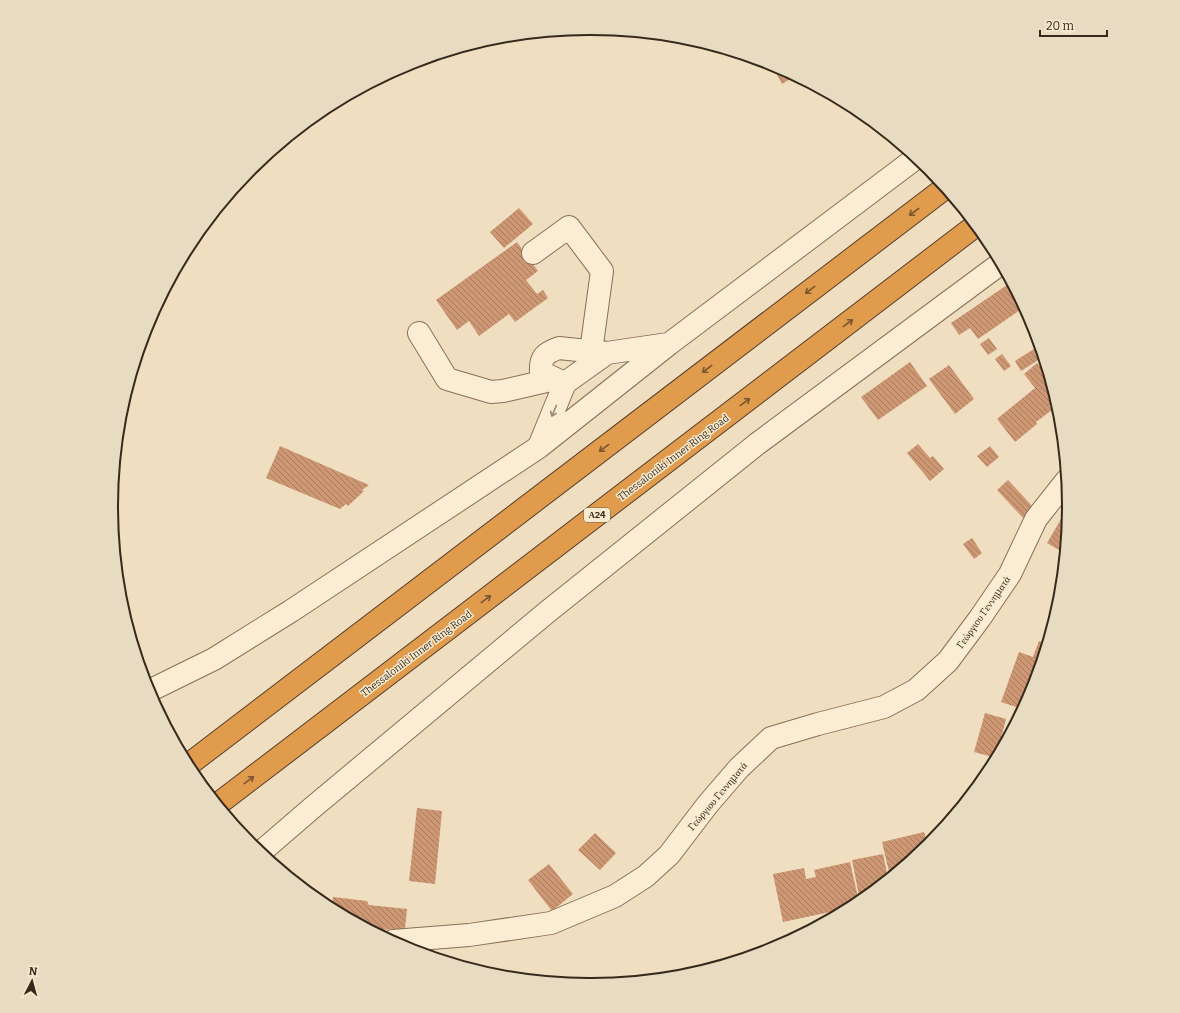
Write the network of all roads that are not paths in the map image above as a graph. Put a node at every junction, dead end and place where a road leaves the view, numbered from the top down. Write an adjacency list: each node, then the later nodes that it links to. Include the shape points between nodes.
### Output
1 (911, 162): 7 (street)
2 (940, 192): 13 (highway, one-way to 13)
3 (971, 230): 14 (highway, Thessaloniki Inner Ring Road / Α24, one-way to 3)
4 (533, 253): 8 (street, via 569,227 602,271 592,344 595,349)
5 (996, 267): 15 (street, via 757,444 546,613)
6 (419, 333): 9 (street, via 447,379 491,392)
7 (669, 344): 8 (street); 10 (street)
8 (606, 353): 9 (street); 9 (street, via 558,348 551,350 541,363 541,372)
9 (560, 381): 10 (street, one-way to 10)
10 (539, 447): 12 (street, via 278,619 214,659)
11 (1061, 488): 16 (street, Γεώργιου Γεννηματά, via 1036,519 1010,574 980,618 948,661 916,690 884,707 771,738 739,768 669,855 646,876 615,896 551,923 470,935)
12 (155, 688)
13 (194, 761)
14 (222, 801)
15 (266, 848)
16 (406, 940)

